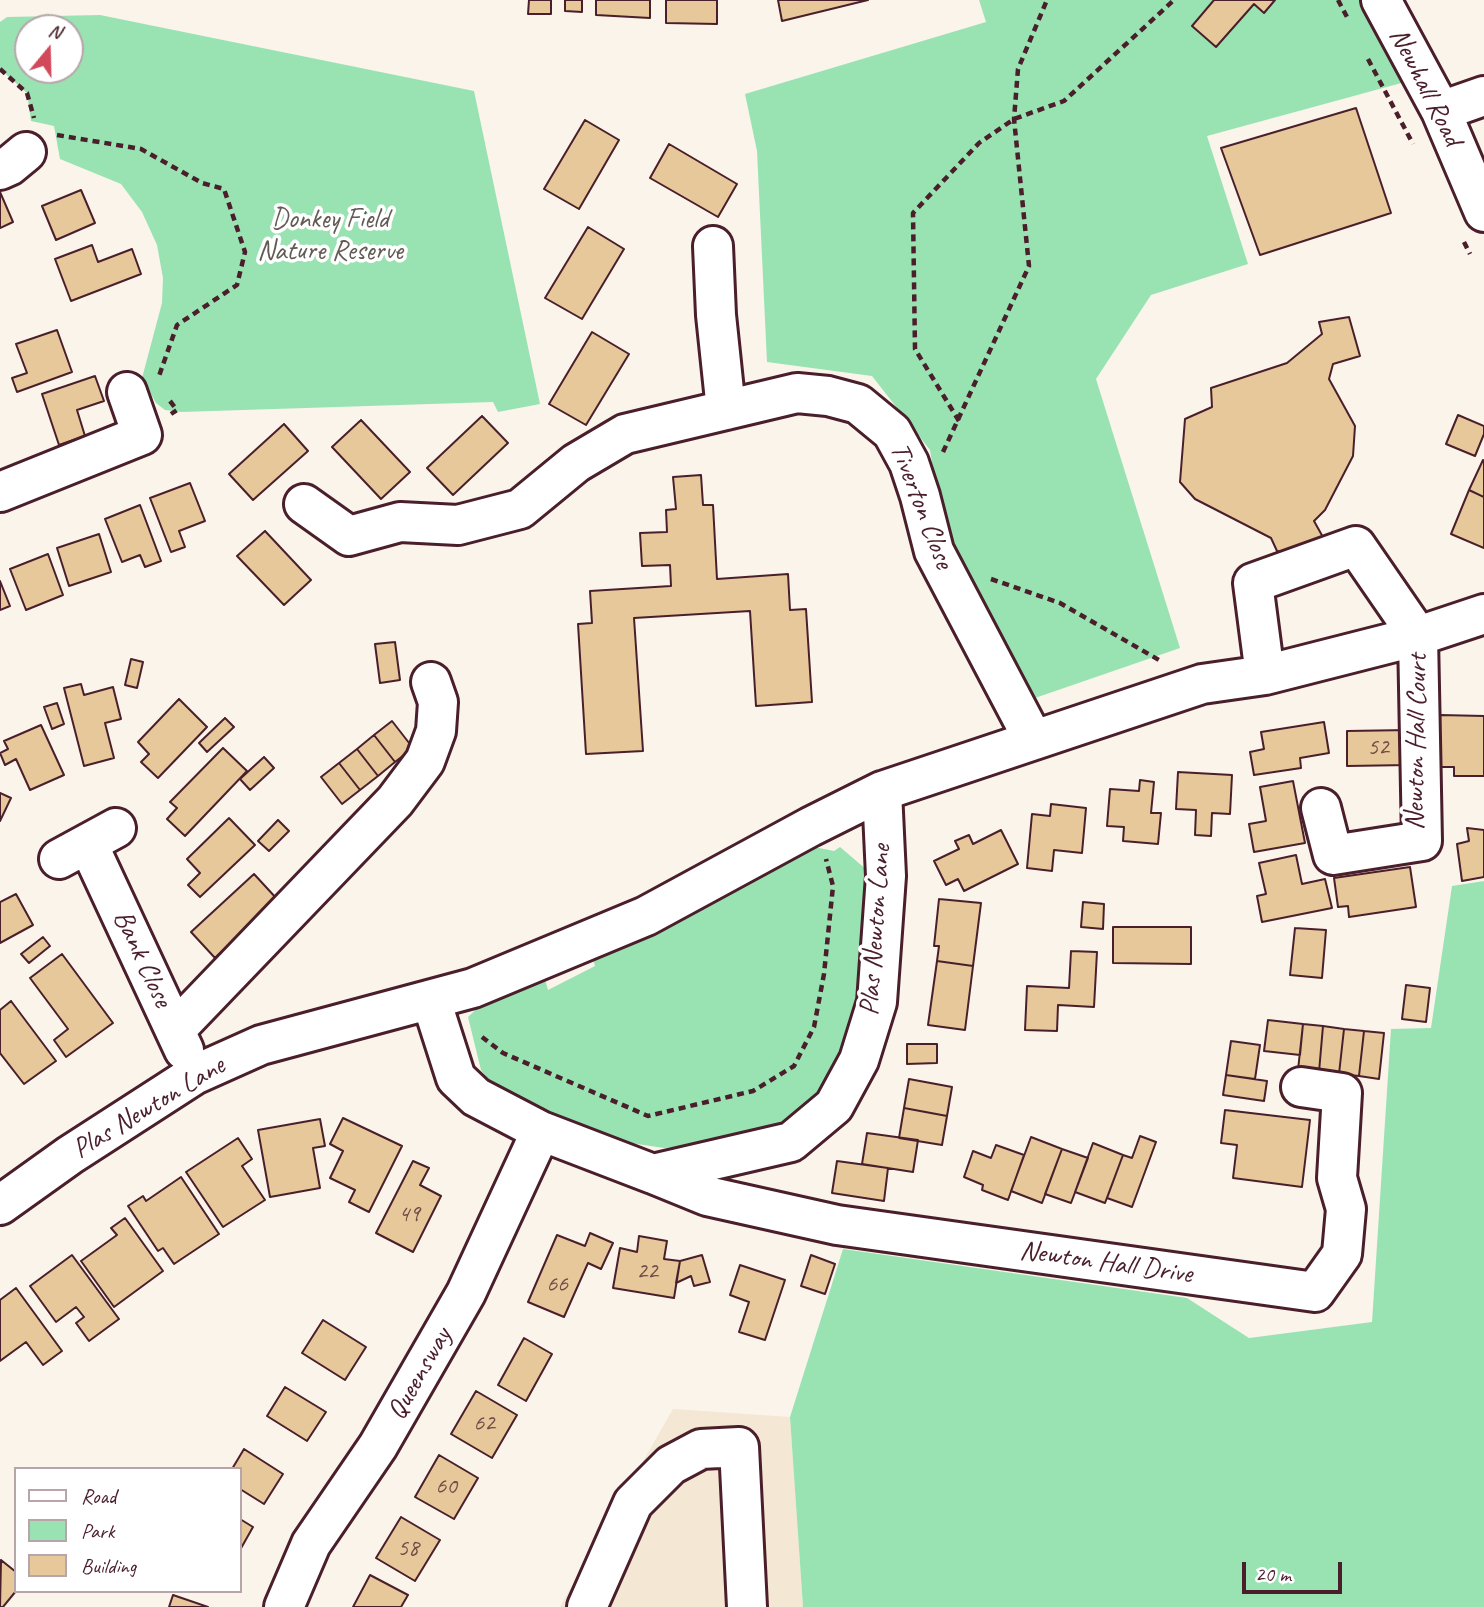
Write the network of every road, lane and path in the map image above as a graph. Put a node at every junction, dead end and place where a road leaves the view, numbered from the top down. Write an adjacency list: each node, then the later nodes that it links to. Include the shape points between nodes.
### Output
1 (1047, 0): 10 (path, via 1018,69)
2 (1338, 0): 5 (path)
3 (1381, 0): 9 (street, Newhall Road)
4 (1171, 1): 10 (path, via 1064,101)
5 (1350, 24)
6 (1363, 48): 12 (path)
7 (0, 69): 11 (path, via 27,93)
8 (1484, 96): 9 (street)
9 (1441, 111): 13 (street, Newhall Road)
10 (1014, 119): 18 (path, via 1029,266); 18 (path, via 979,143 913,213 915,349)
11 (28, 144): 16 (path, via 141,149 202,183 223,189 245,252 237,285 177,325)
12 (1413, 145)
13 (1474, 227): 15 (path)
14 (713, 246): 17 (street)
15 (1470, 254)
16 (149, 389): 19 (street); 19 (path, via 177,410)
17 (726, 410): 21 (street, Tiverton Close, via 797,393 858,404 892,432); 22 (street, Tiverton Close, via 625,434 576,463 520,509 458,525 400,522 349,537)
18 (959, 421): 21 (path)
19 (142, 435): 20 (street)
20 (0, 492)
21 (920, 496): 29 (street, Tiverton Close, via 934,551)
22 (304, 505)
23 (982, 576): 28 (path, via 1060,603)
24 (1484, 614): 25 (street, Plas Newton Lane)
25 (1418, 636): 26 (street, Plas Newton Lane); 26 (street, via 1356,546 1253,583); 31 (street, Newton Hall Court, via 1422,841 1333,855)
26 (1265, 675): 28 (street, Plas Newton Lane)
27 (431, 682): 36 (street, via 438,702 436,731 425,761 395,801)
28 (1202, 684): 29 (street, Plas Newton Lane)
29 (1034, 739): 30 (street, Plas Newton Lane)
30 (882, 791): 32 (street, Plas Newton Lane); 40 (street, Plas Newton Lane, via 887,876 877,1002 859,1060 834,1106 791,1142)
31 (1321, 808)
32 (810, 827): 34 (street, Plas Newton Lane, via 646,916); 34 (path, via 828,863 833,886 814,1027 794,1066 752,1091 648,1116 503,1053 482,1037 474,1022)
33 (88, 844): 36 (street, Bank Close)
34 (473, 988): 35 (street, Plas Newton Lane)
35 (431, 1000): 37 (street, Plas Newton Lane, via 261,1045); 39 (street, via 456,1078 476,1097)
36 (176, 1029): 37 (street, Bank Close)
37 (194, 1075): 41 (street, Plas Newton Lane)
38 (1301, 1087): 40 (street, Newton Hall Drive, via 1342,1093 1338,1178 1346,1209 1342,1254 1315,1292 837,1225 707,1196)
39 (541, 1131): 40 (street); 42 (street, Queensway, via 466,1293 378,1446 311,1544)
40 (653, 1174)
41 (0, 1205)
42 (284, 1607)
43 (587, 1607): 44 (street, via 633,1503 671,1465 701,1449 739,1447)
44 (747, 1607)

